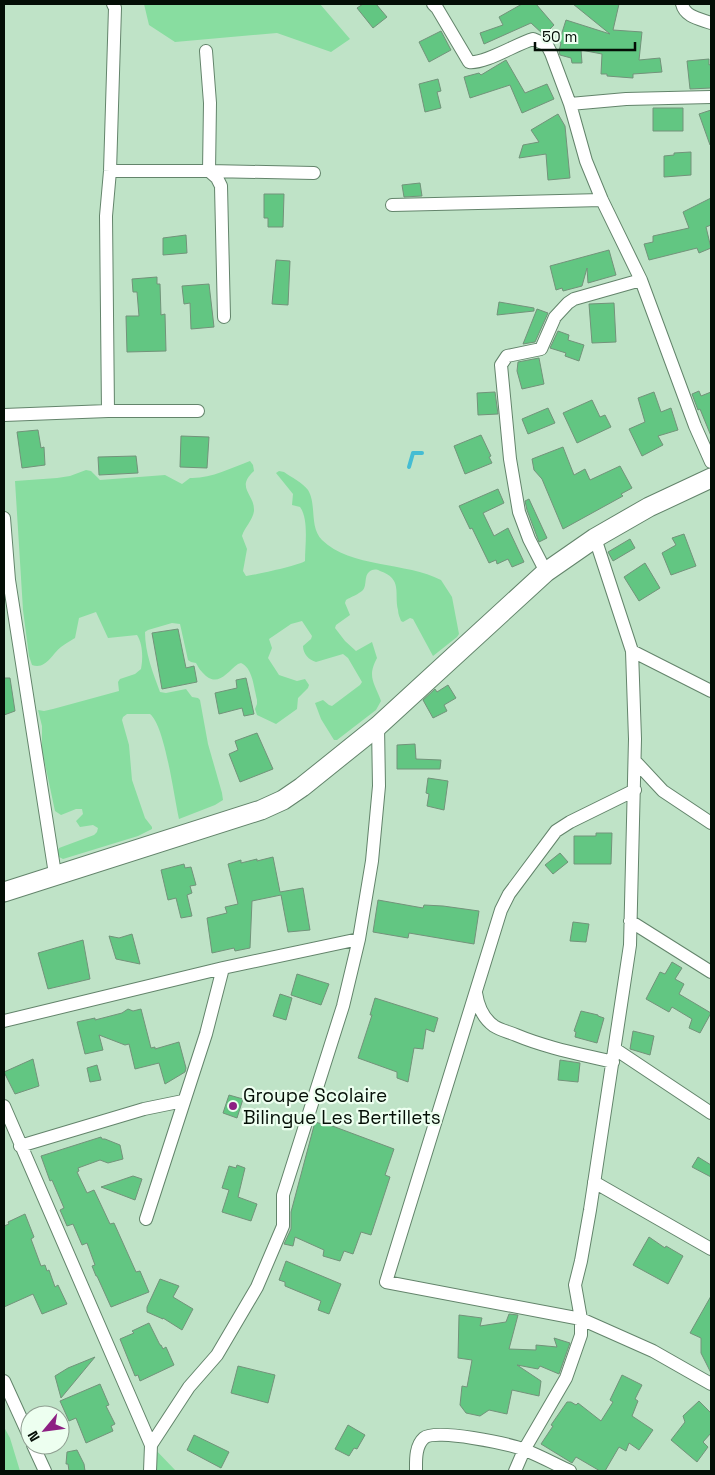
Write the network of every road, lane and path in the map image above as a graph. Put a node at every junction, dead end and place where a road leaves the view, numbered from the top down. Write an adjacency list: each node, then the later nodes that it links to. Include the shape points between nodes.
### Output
1 (113, 4): 9 (street)
2 (433, 4): 7 (street, via 469,62 533,40 546,45)
3 (682, 4): 4 (street, via 689,15)
4 (711, 23)
5 (206, 52): 8 (street, via 210,103)
6 (711, 97): 7 (street)
7 (570, 104): 11 (street, via 581,148)
8 (209, 170): 9 (street); 10 (street); 14 (street, via 221,186)
9 (110, 171): 15 (street, via 106,216)
10 (314, 173)
11 (602, 200): 12 (street); 13 (street)
12 (392, 205)
13 (641, 280): 18 (street); 22 (street, via 574,299 555,317 541,349 507,356 501,365 519,512)
14 (224, 317)
15 (108, 410): 16 (street); 17 (street)
16 (198, 411)
17 (4, 415)
18 (711, 462)
19 (711, 478): 21 (main road, via 649,507)
20 (4, 518): 23 (street)
21 (595, 538): 22 (main road); 24 (street)
22 (546, 572): 26 (main road)
23 (6, 581): 30 (street)
24 (632, 651): 25 (street); 27 (street)
25 (711, 691)
26 (378, 726): 30 (main road, via 283,800 261,810); 33 (street, via 379,786 372,861)
27 (635, 761): 28 (street); 29 (street, via 662,791)
28 (635, 790): 32 (street); 36 (street, via 556,831 509,894)
29 (711, 823)
30 (55, 874): 31 (main road)
31 (4, 892)
32 (630, 921): 35 (street); 38 (street, via 630,945)
33 (359, 940): 34 (street); 50 (street, via 343,1006 283,1195 283,1226 257,1287 217,1356 189,1387)
34 (223, 968): 37 (street); 39 (street, via 206,1034)
35 (711, 972)
36 (476, 990): 38 (street, via 477,1002 495,1027 541,1045); 46 (street, via 386,1282)
37 (4, 1021)
38 (614, 1055): 41 (street); 43 (street)
39 (183, 1101): 42 (street, via 144,1108); 44 (street)
40 (4, 1106): 42 (street)
41 (711, 1114)
42 (20, 1146): 50 (street)
43 (594, 1182): 45 (street); 46 (street, via 574,1285)
44 (146, 1220)
45 (711, 1249)
46 (581, 1319): 48 (street, via 653,1351); 51 (street, via 581,1335 566,1378)
47 (4, 1381): 49 (street)
48 (711, 1384)
49 (20, 1416)
50 (151, 1445): 54 (street)
51 (524, 1450): 55 (street, via 458,1436 431,1434 419,1446); 56 (street); 57 (street)
52 (38, 1455): 53 (street)
53 (45, 1471)
54 (150, 1471)
55 (416, 1471)
56 (515, 1471)
57 (570, 1471)

